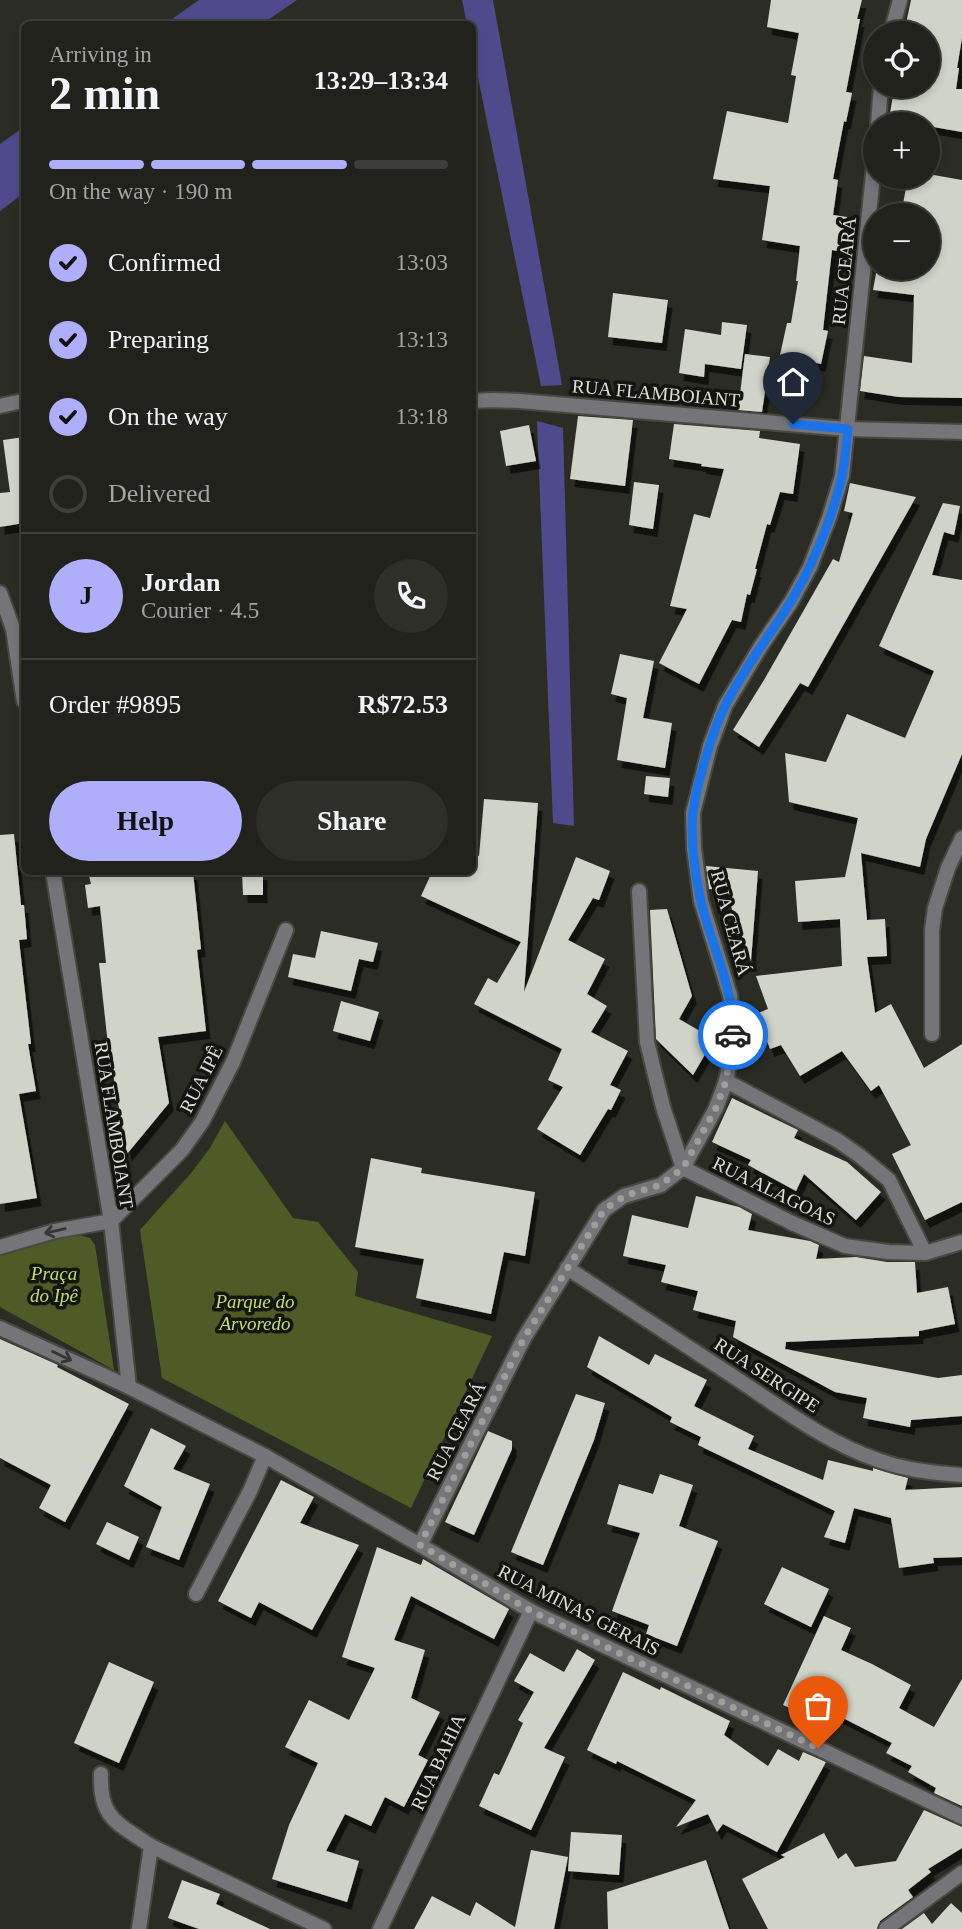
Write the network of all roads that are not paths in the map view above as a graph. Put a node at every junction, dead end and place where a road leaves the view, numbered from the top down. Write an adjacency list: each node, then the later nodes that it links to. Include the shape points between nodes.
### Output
1 (900, 0): 2 (street)
2 (894, 21)
3 (872, 189): 7 (street, RUA CEARÁ)
4 (476, 401): 7 (street, RUA FLAMBOIANT)
5 (21, 402): 6 (street)
6 (0, 406)
7 (848, 429): 8 (street, RUA FLAMBOIANT); 16 (street, RUA CEARÁ, via 842,476 810,567 725,706 693,813 701,901 730,995 733,1044)
8 (962, 432)
9 (0, 593): 10 (street, via 13,629)
10 (21, 681)
11 (962, 838): 15 (street, via 935,908)
12 (53, 875): 18 (street, RUA FLAMBOIANT)
13 (639, 891): 17 (street, RUA ALAGOAS, via 647,1042)
14 (286, 930): 18 (street, RUA IPÊ, via 233,1062 202,1122 182,1150)
15 (932, 1034)
16 (726, 1081): 17 (street, RUA CEARÁ); 21 (street, via 837,1140 889,1180)
17 (683, 1168): 21 (street, RUA ALAGOAS, via 845,1246); 22 (street, RUA CEARÁ, via 660,1185 624,1196 604,1210)
18 (111, 1221): 20 (street, one-way to 20); 24 (street, RUA FLAMBOIANT)
19 (962, 1241): 21 (street, RUA ALAGOAS)
20 (0, 1247)
21 (925, 1252)
22 (567, 1268): 26 (street, RUA SERGIPE, via 850,1449 905,1468); 27 (street, RUA CEARÁ, via 524,1338)
23 (0, 1328): 24 (street, RUA MINAS GERAIS, one-way to 24)
24 (129, 1387): 25 (street, RUA MINAS GERAIS)
25 (265, 1457): 27 (street, RUA MINAS GERAIS); 28 (street)
26 (962, 1475)
27 (420, 1545): 29 (street, RUA MINAS GERAIS)
28 (196, 1594)
29 (531, 1611): 31 (street, RUA MINAS GERAIS); 36 (street, RUA BAHIA)
30 (101, 1774): 32 (street, via 107,1812)
31 (962, 1817)
32 (151, 1846): 34 (street); 35 (street)
33 (962, 1873): 37 (street)
34 (139, 1929)
35 (324, 1929)
36 (380, 1929)
37 (886, 1929)

